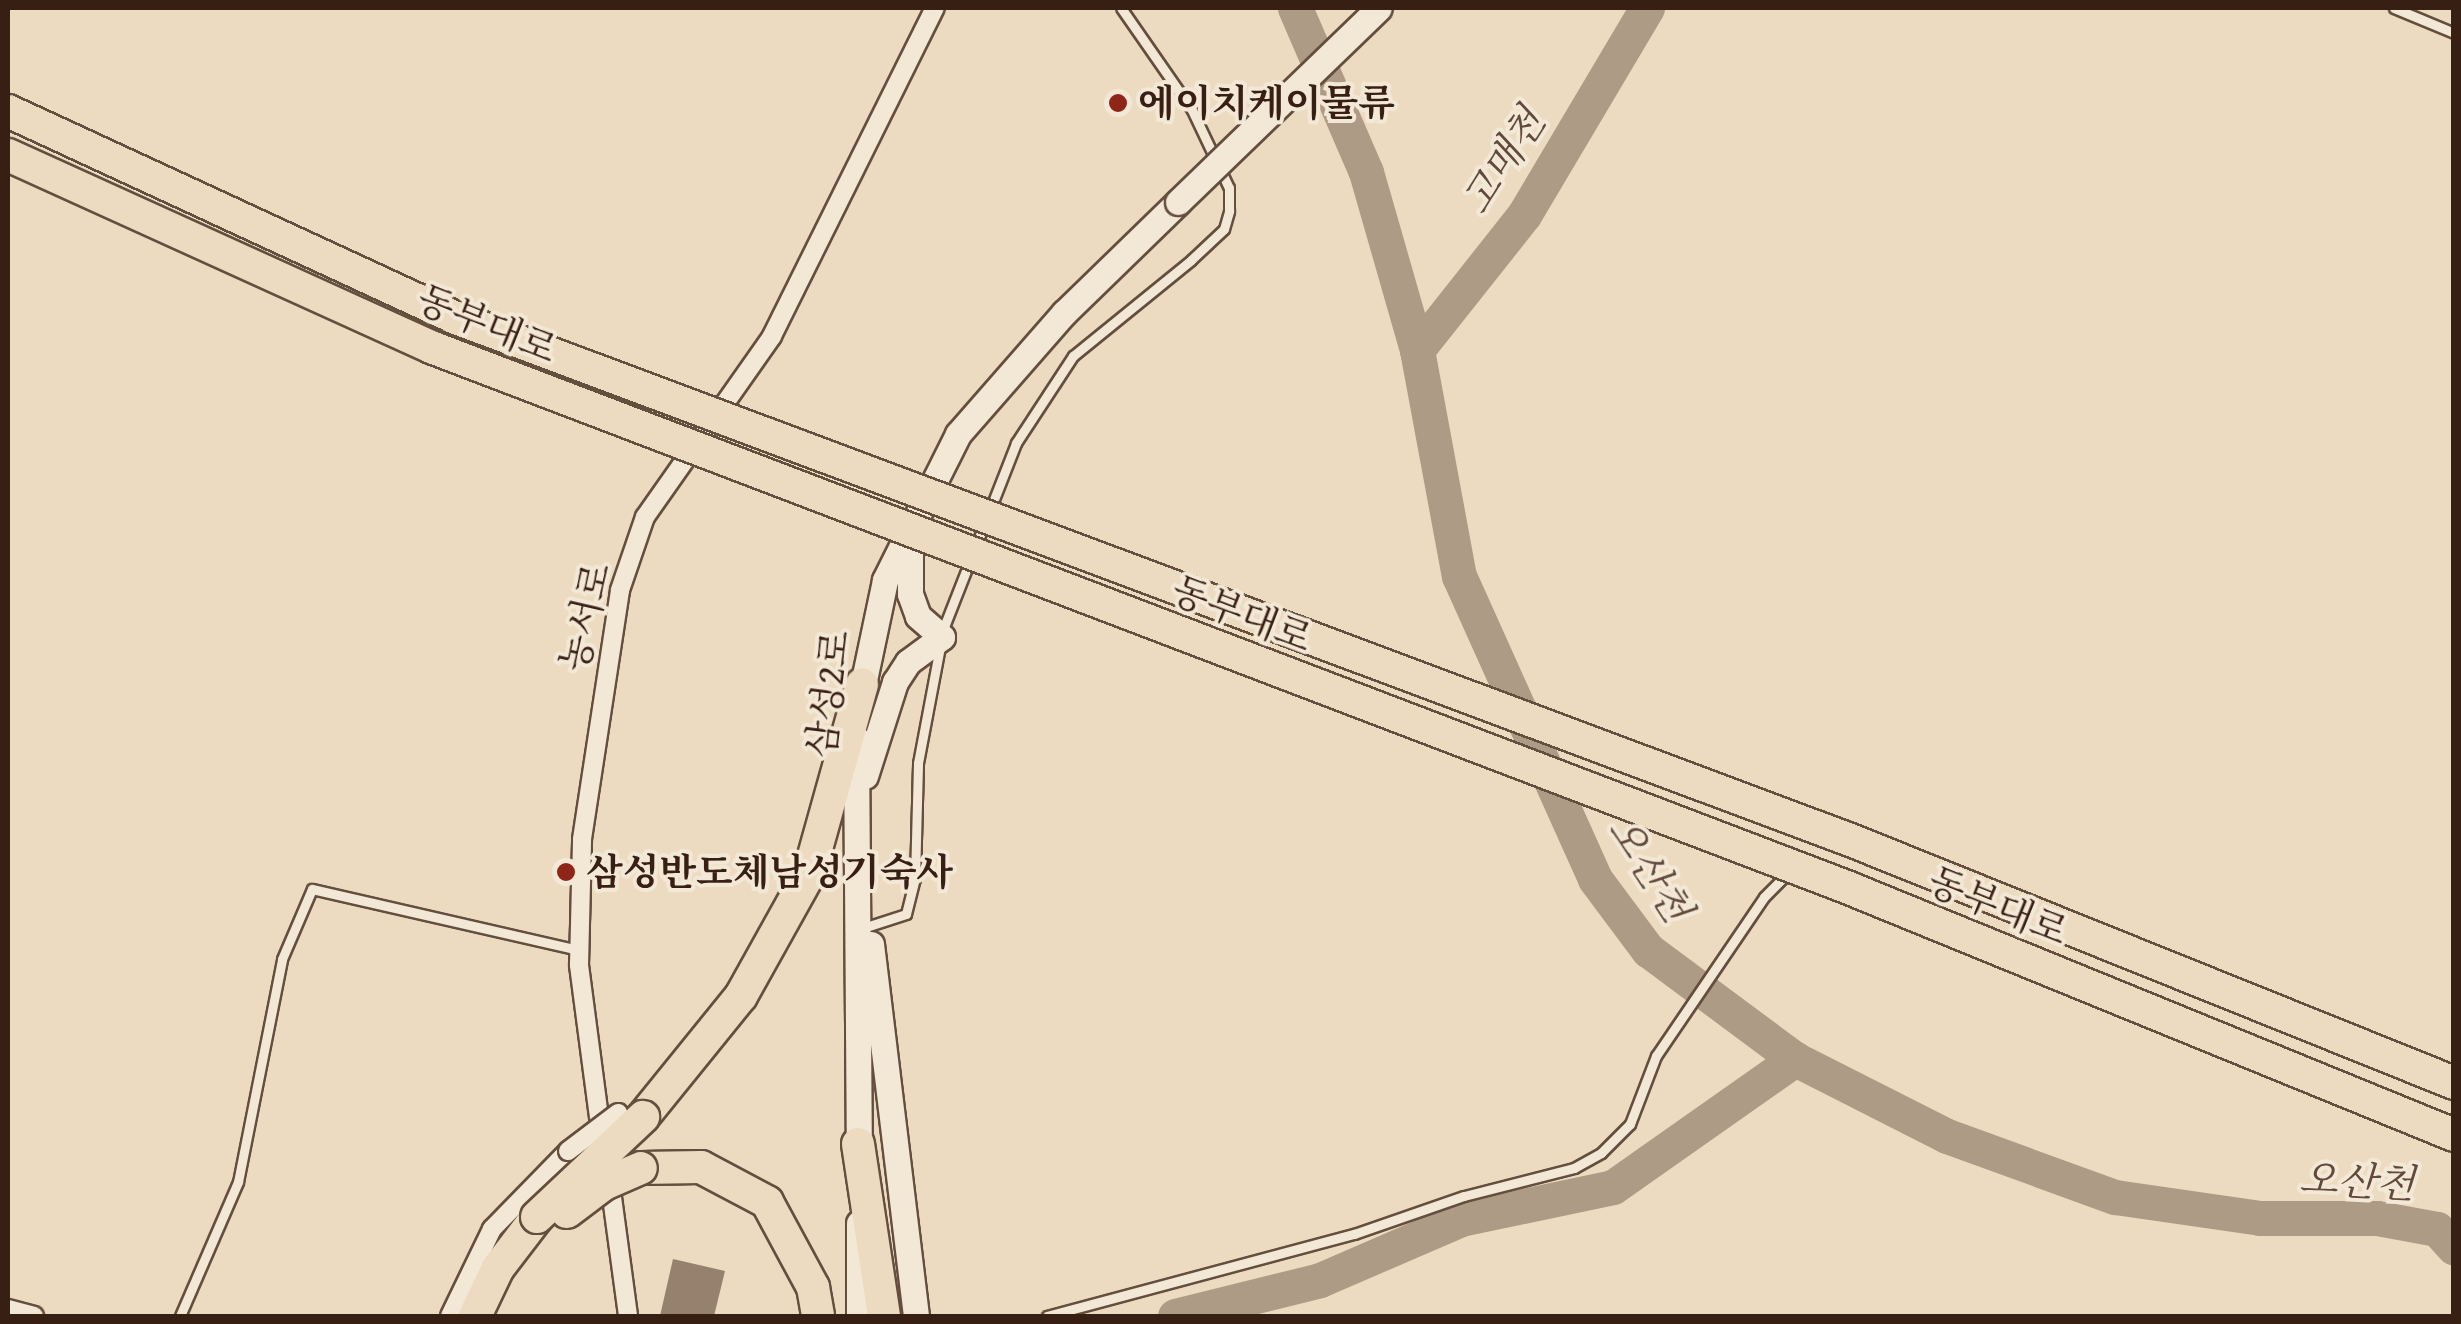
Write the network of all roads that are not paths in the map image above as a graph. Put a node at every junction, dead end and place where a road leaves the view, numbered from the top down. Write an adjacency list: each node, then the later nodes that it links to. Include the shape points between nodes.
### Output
1 (935, 8): 16 (street, 농서로, via 772,336 645,517 620,590 594,742)
2 (1121, 8): 9 (lane, via 1192,110 1229,188 1224,229 1073,356 1016,443)
3 (1379, 8): 8 (main road, 삼성2로, bridge, via 1002,378 958,434)
4 (2394, 8): 5 (lane)
5 (2454, 33)
6 (8, 110): 17 (highway, 동부대로, bridge, via 453,317 1848,839)
7 (8, 154): 19 (highway, 동부대로, bridge, via 431,348 1849,888)
8 (912, 522): 9 (main road, via 910,594 918,616); 10 (main road, 삼성2로, via 885,580)
9 (942, 637): 12 (main road, via 908,662 895,682); 15 (lane, via 918,763 915,879 906,914)
10 (862, 684): 12 (main road, 삼성2로); 18 (highway, via 809,874 741,996 674,1085)
11 (1848, 815): 13 (lane)
12 (856, 819): 15 (main road); 20 (main road, 삼성2로)
13 (1820, 842)
14 (1806, 856): 32 (lane, via 1764,896 1666,1042 1630,1124 1574,1168)
15 (869, 926): 31 (main road)
16 (579, 950): 25 (lane, via 312,890 282,958 238,1182); 29 (street, 농서로, via 591,1084)
17 (2454, 1084)
18 (631, 1115): 21 (highway, bridge); 26 (street, bridge, via 568,1151 492,1228)
19 (2454, 1135)
20 (858, 1144): 22 (highway)
21 (541, 1224): 27 (highway, via 498,1268); 28 (highway); 30 (highway, bridge, via 641,1168 677,1163 724,1174 768,1202 813,1287)
22 (871, 1307)
23 (8, 1309): 24 (street)
24 (34, 1316)
25 (180, 1316)
26 (450, 1316)
27 (475, 1316)
28 (495, 1316)
29 (628, 1316)
30 (818, 1316)
31 (916, 1316)
32 (1047, 1316)

